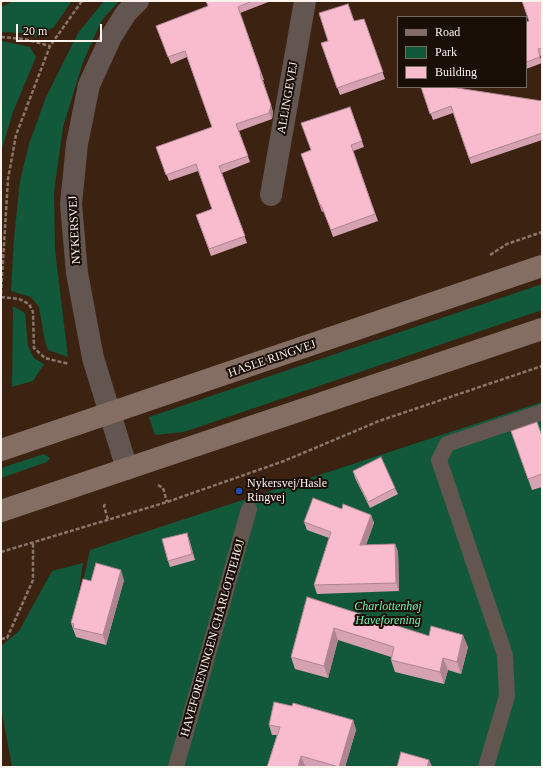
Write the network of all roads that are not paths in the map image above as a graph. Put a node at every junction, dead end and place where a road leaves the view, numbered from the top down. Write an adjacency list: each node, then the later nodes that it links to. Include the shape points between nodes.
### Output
1 (138, 1): 7 (street, NYKERSVEJ, via 126,13 111,37 89,85 77,144 71,204 77,273 93,358)
2 (305, 1): 3 (street, ALLINGEVEJ)
3 (271, 195)
4 (542, 266): 7 (main road, HASLE RINGVEJ)
5 (542, 329): 9 (main road)
6 (542, 412): 13 (lane, via 447,444 439,460 505,655 507,696)
7 (109, 413): 8 (main road, HASLE RINGVEJ); 9 (street, NYKERSVEJ)
8 (1, 450)
9 (127, 468): 11 (main road)
10 (250, 509): 12 (lane, HAVEFORENINGEN CHARLOTTEHØJ)
11 (1, 511)
12 (176, 767)
13 (486, 767)

